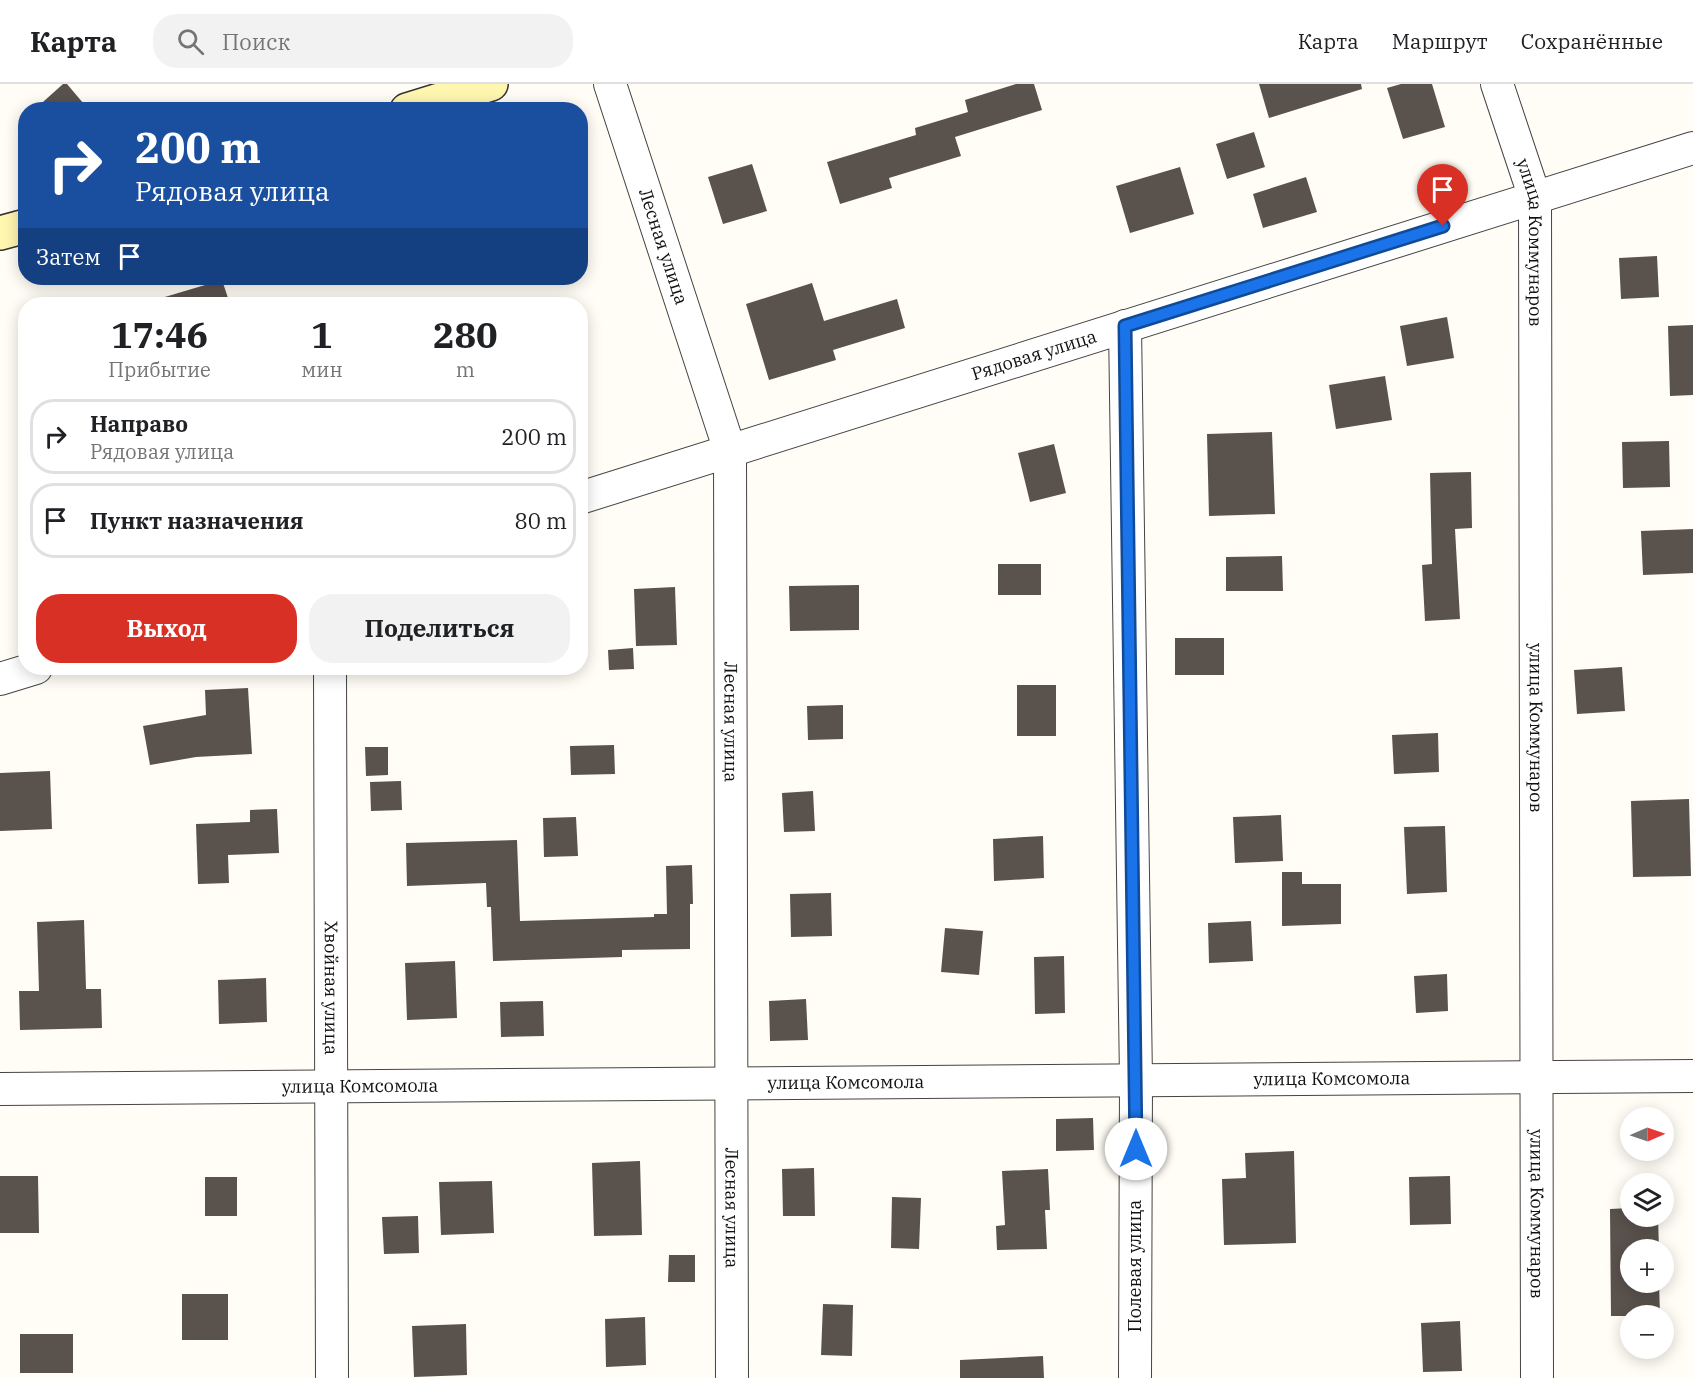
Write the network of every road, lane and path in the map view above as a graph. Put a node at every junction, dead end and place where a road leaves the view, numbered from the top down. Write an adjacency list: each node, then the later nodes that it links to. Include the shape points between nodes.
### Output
1 (491, 84): 4 (main road)
2 (610, 84): 10 (street, Лесная улица)
3 (1497, 84): 6 (street, улица Коммунаров)
4 (433, 102)
5 (1693, 148): 6 (street, Рядовая улица)
6 (1534, 198): 9 (street, Рядовая улица); 16 (street, улица Коммунаров)
7 (18, 228): 8 (main road)
8 (0, 234)
9 (1125, 326): 10 (street, Рядовая улица); 17 (street, Полевая улица)
10 (730, 451): 11 (street, Рядовая улица); 18 (street, Лесная улица)
11 (588, 495)
12 (18, 674): 14 (street)
13 (330, 675): 19 (street, Хвойная улица)
14 (0, 679)
15 (1693, 1076): 16 (street, улица Комсомола)
16 (1536, 1077): 17 (street, улица Комсомола); 24 (street, улица Коммунаров)
17 (1136, 1080): 18 (street, улица Комсомола); 23 (street, Полевая улица)
18 (731, 1083): 19 (street, улица Комсомола); 22 (street, Лесная улица)
19 (331, 1087): 20 (street, улица Комсомола); 21 (street, Хвойная улица)
20 (0, 1089)
21 (332, 1378)
22 (732, 1378)
23 (1135, 1378)
24 (1537, 1378)

